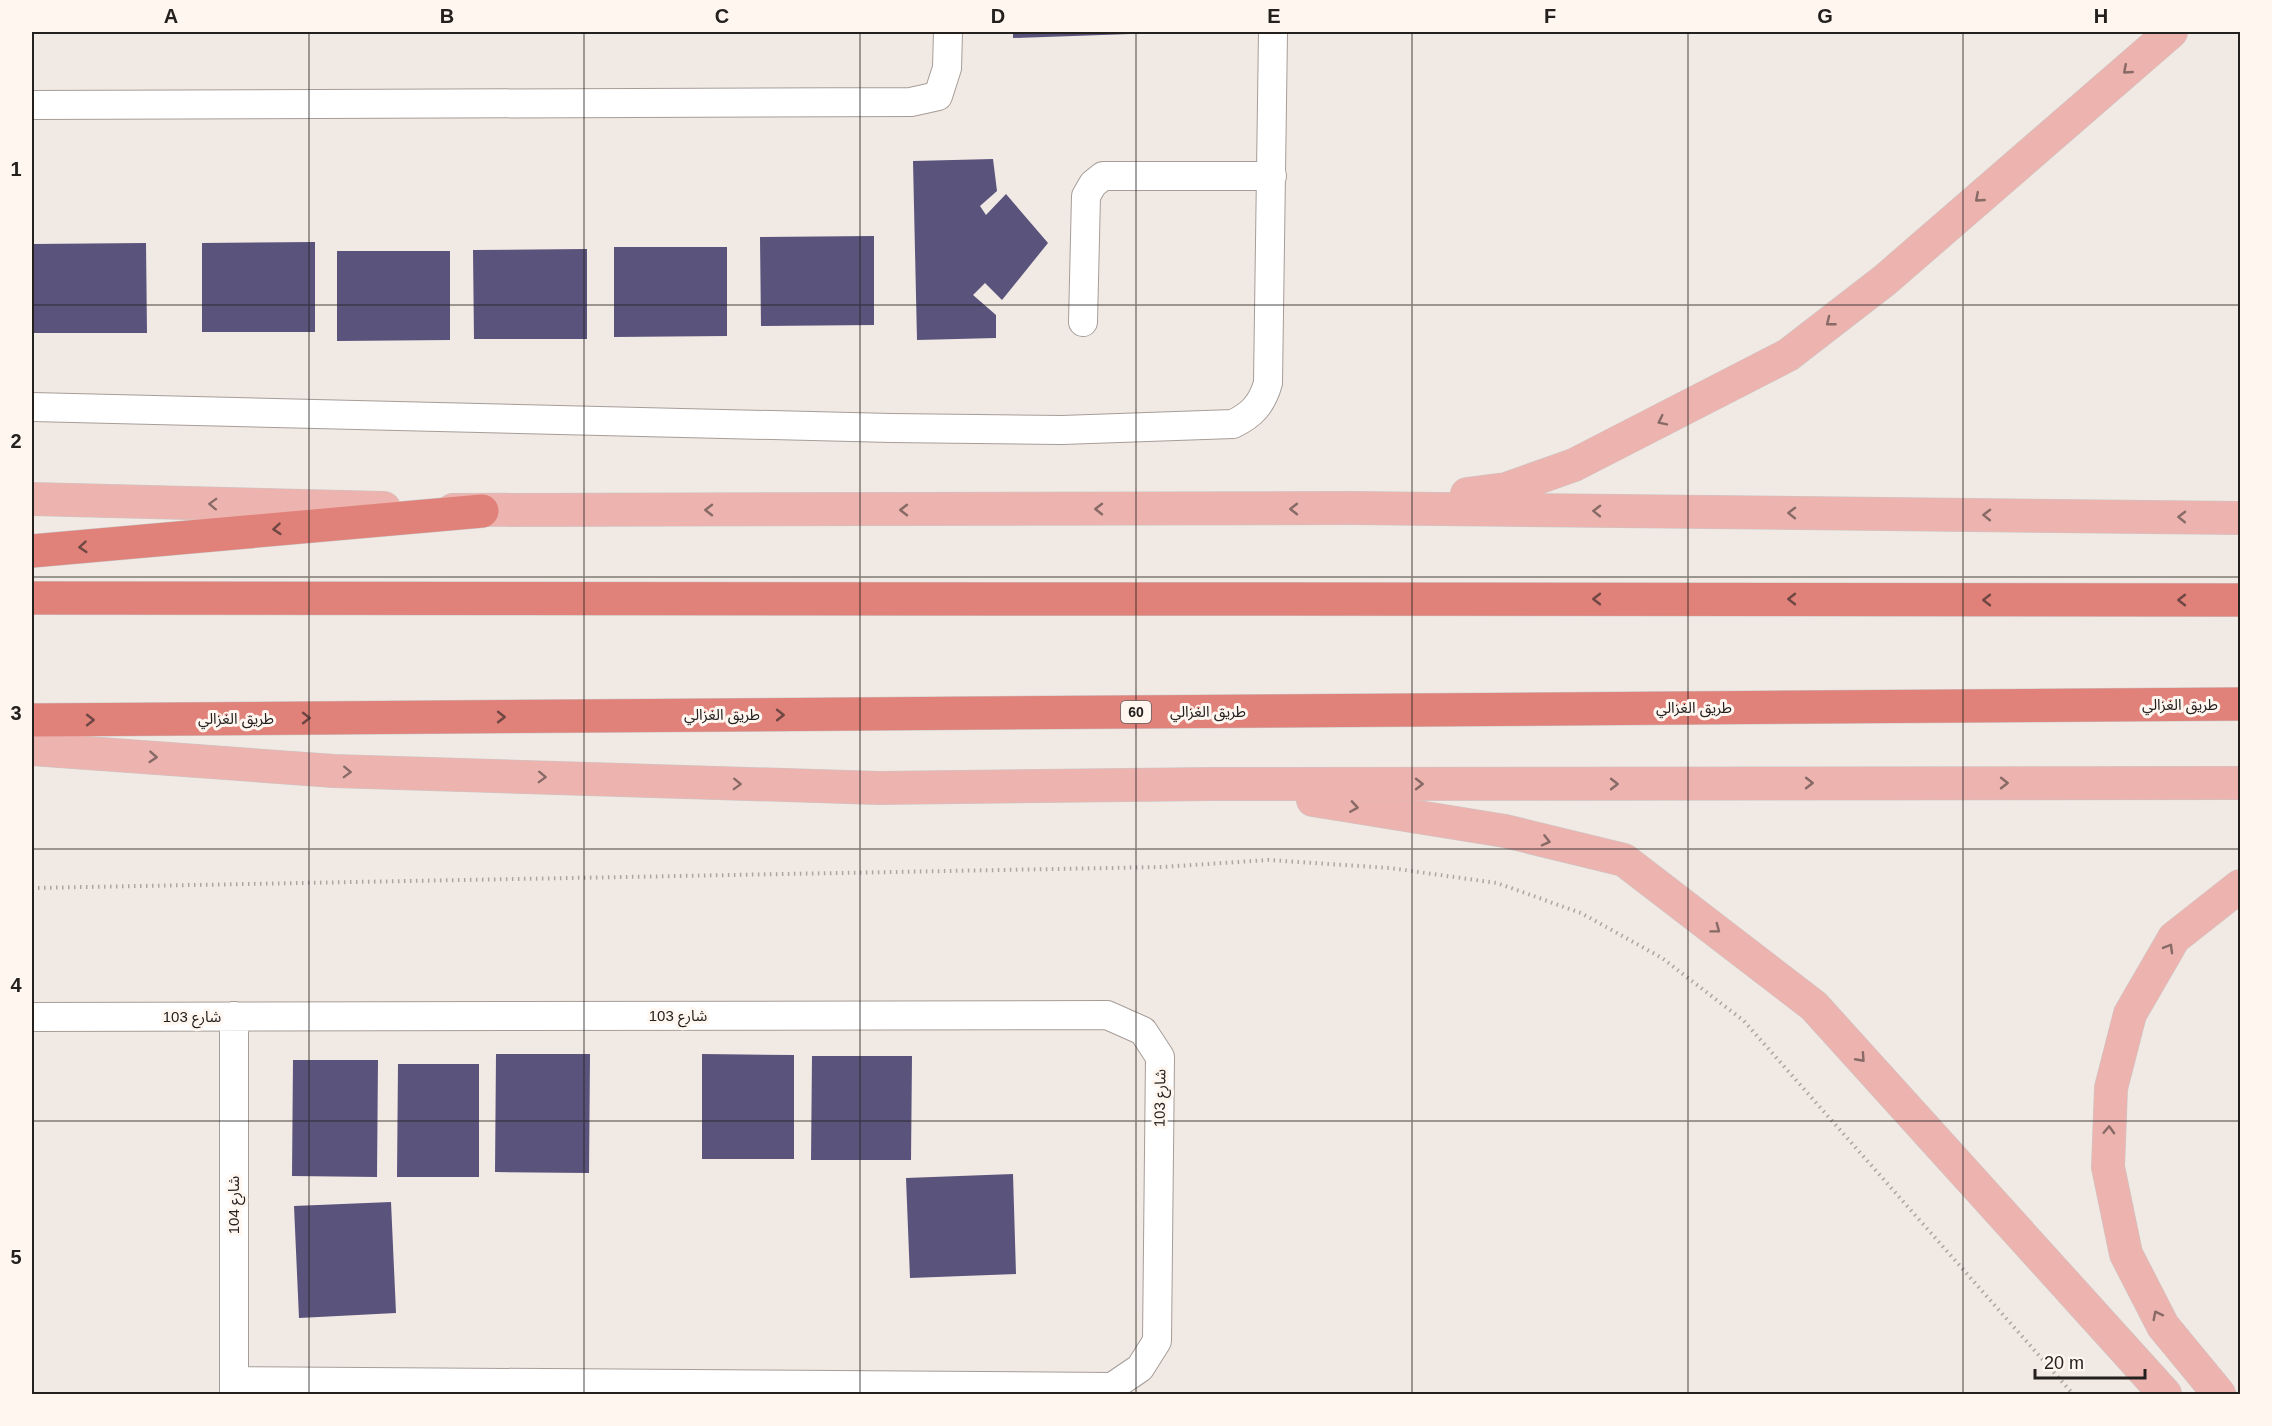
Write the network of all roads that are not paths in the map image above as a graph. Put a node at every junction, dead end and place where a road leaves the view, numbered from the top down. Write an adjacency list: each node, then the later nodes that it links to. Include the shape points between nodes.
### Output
1 (948, 32): 4 (street, via 947,68 938,96 911,102)
2 (1273, 32): 5 (street)
3 (2171, 32): 9 (main road, one-way to 9, via 1885,280 1788,355 1574,465 1506,489)
4 (32, 105)
5 (1272, 176): 6 (street, via 1103,176 1086,196); 7 (street, via 1268,383 1256,410 1233,424 1062,430 891,428)
6 (1083, 322)
7 (32, 406)
8 (32, 499): 10 (main road, one-way to 8)
9 (1353, 508): 10 (main road, one-way to 10); 11 (main road, one-way to 9)
10 (482, 511): 12 (highway, one-way to 12)
11 (2241, 518)
12 (32, 551)
13 (32, 598): 14 (highway, one-way to 13)
14 (2241, 600)
15 (2241, 704): 16 (highway, طريق الغزالي / 60, one-way to 15)
16 (32, 720)
17 (32, 749): 19 (main road, one-way to 19, via 334,771 867,788)
18 (2241, 783): 19 (main road, one-way to 18)
19 (1213, 784): 24 (main road, one-way to 24, via 1505,831 1624,860 1814,1006)
20 (2241, 886): 25 (main road, one-way to 20, via 2163,1326 2126,1254 2108,1167 2111,1088 2130,1014 2174,938)
21 (234, 1016): 22 (street, شارع 103); 23 (street, شارع 104); 23 (street, شارع 103, via 1107,1015 1143,1031 1160,1057 1157,1341 1140,1368 1112,1386)
22 (32, 1017)
23 (234, 1388)
24 (2165, 1395)
25 (2219, 1395)

